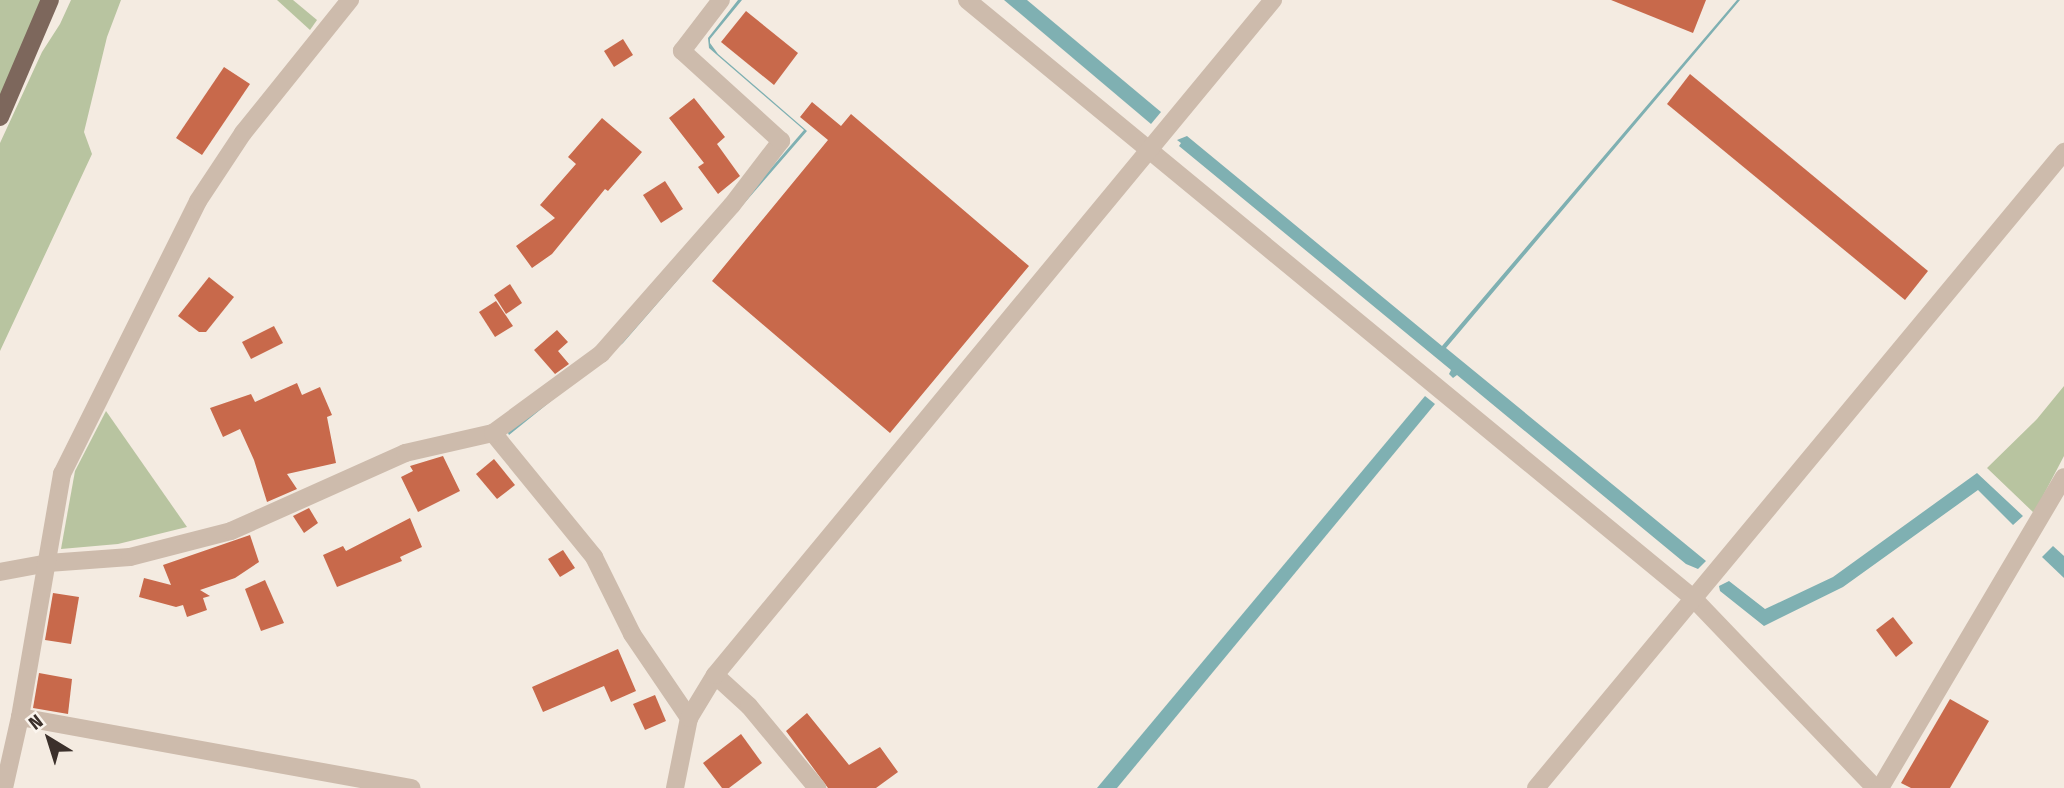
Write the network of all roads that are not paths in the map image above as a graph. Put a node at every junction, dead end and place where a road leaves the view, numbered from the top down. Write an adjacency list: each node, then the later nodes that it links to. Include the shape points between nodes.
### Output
1 (50, 0): 6 (main road)
2 (350, 0): 11 (street, via 243,133 198,201 62,474)
3 (722, 0): 9 (street, via 682,51 781,141 732,205 601,354)
4 (967, 0): 7 (street)
5 (1273, 0): 7 (street)
6 (0, 117)
7 (1148, 152): 13 (street); 14 (street)
8 (2064, 152): 13 (street)
9 (493, 433): 11 (street, via 405,453 231,531 130,557); 16 (street, via 594,557 632,634)
10 (2064, 477): 23 (street)
11 (48, 563): 12 (street); 15 (street)
12 (0, 572)
13 (1693, 598): 21 (street); 22 (street)
14 (715, 675): 16 (street); 20 (street, via 758,715)
15 (20, 717): 17 (street); 18 (street)
16 (689, 718): 19 (street)
17 (4, 788)
18 (412, 788)
19 (675, 788)
20 (817, 788)
21 (1536, 788)
22 (1875, 788)
23 (1880, 788)

